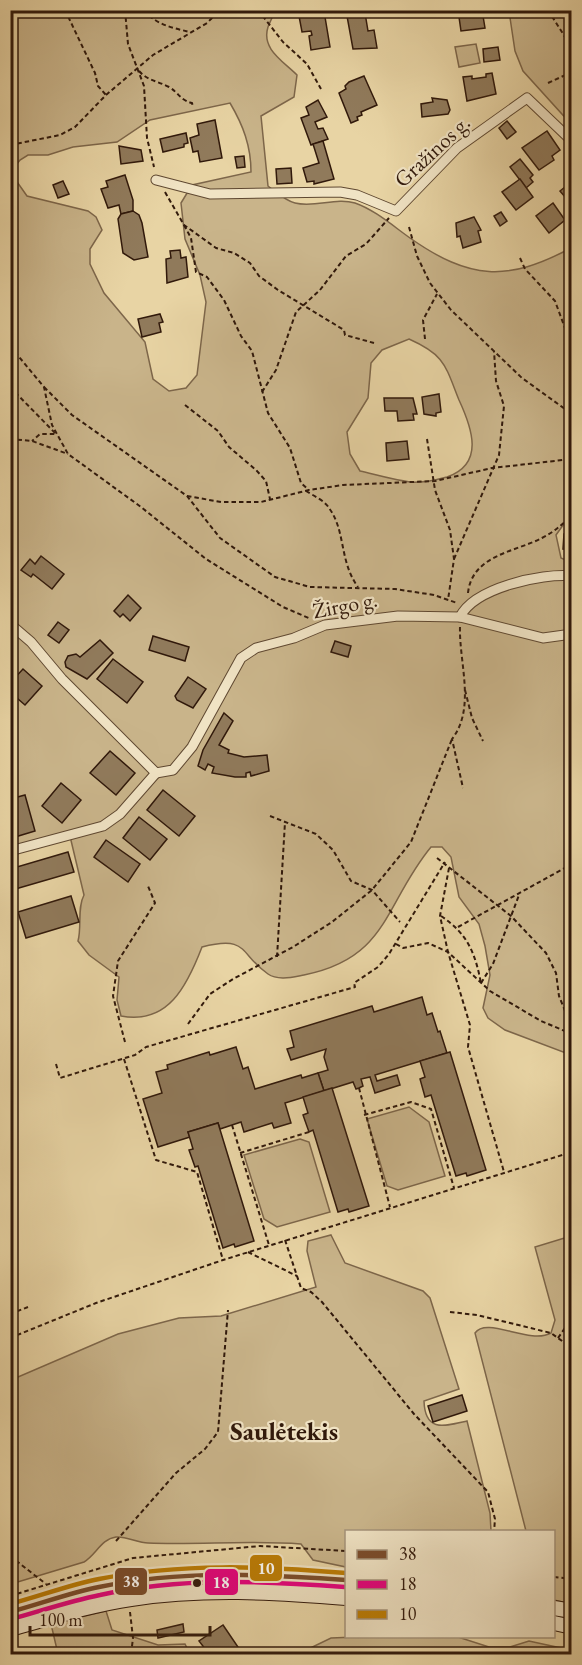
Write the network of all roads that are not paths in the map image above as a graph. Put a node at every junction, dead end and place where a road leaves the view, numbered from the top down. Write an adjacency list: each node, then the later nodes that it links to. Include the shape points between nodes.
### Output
1 (572, 141): 2 (street, Gražinos g., via 527,98 458,148 396,211 340,192 210,194)
2 (160, 181)
3 (572, 576): 4 (street, via 553,574 520,582 475,599)
4 (460, 617): 6 (street, Žirgo g., via 543,638); 7 (street, Žirgo g., via 398,616 325,625 256,648 241,658 192,747 173,770)
5 (10, 624): 7 (street)
6 (572, 634)
7 (156, 773): 8 (street, Žirgo g., via 120,814 103,826)
8 (10, 851)
9 (345, 1580): 13 (main road, via 240,1573 144,1580)
10 (345, 1598): 16 (main road, via 238,1591 148,1596 96,1605)
11 (555, 1608): 12 (main road)
12 (572, 1611)
13 (10, 1612)
14 (555, 1623): 15 (main road)
15 (572, 1627)
16 (10, 1629)

